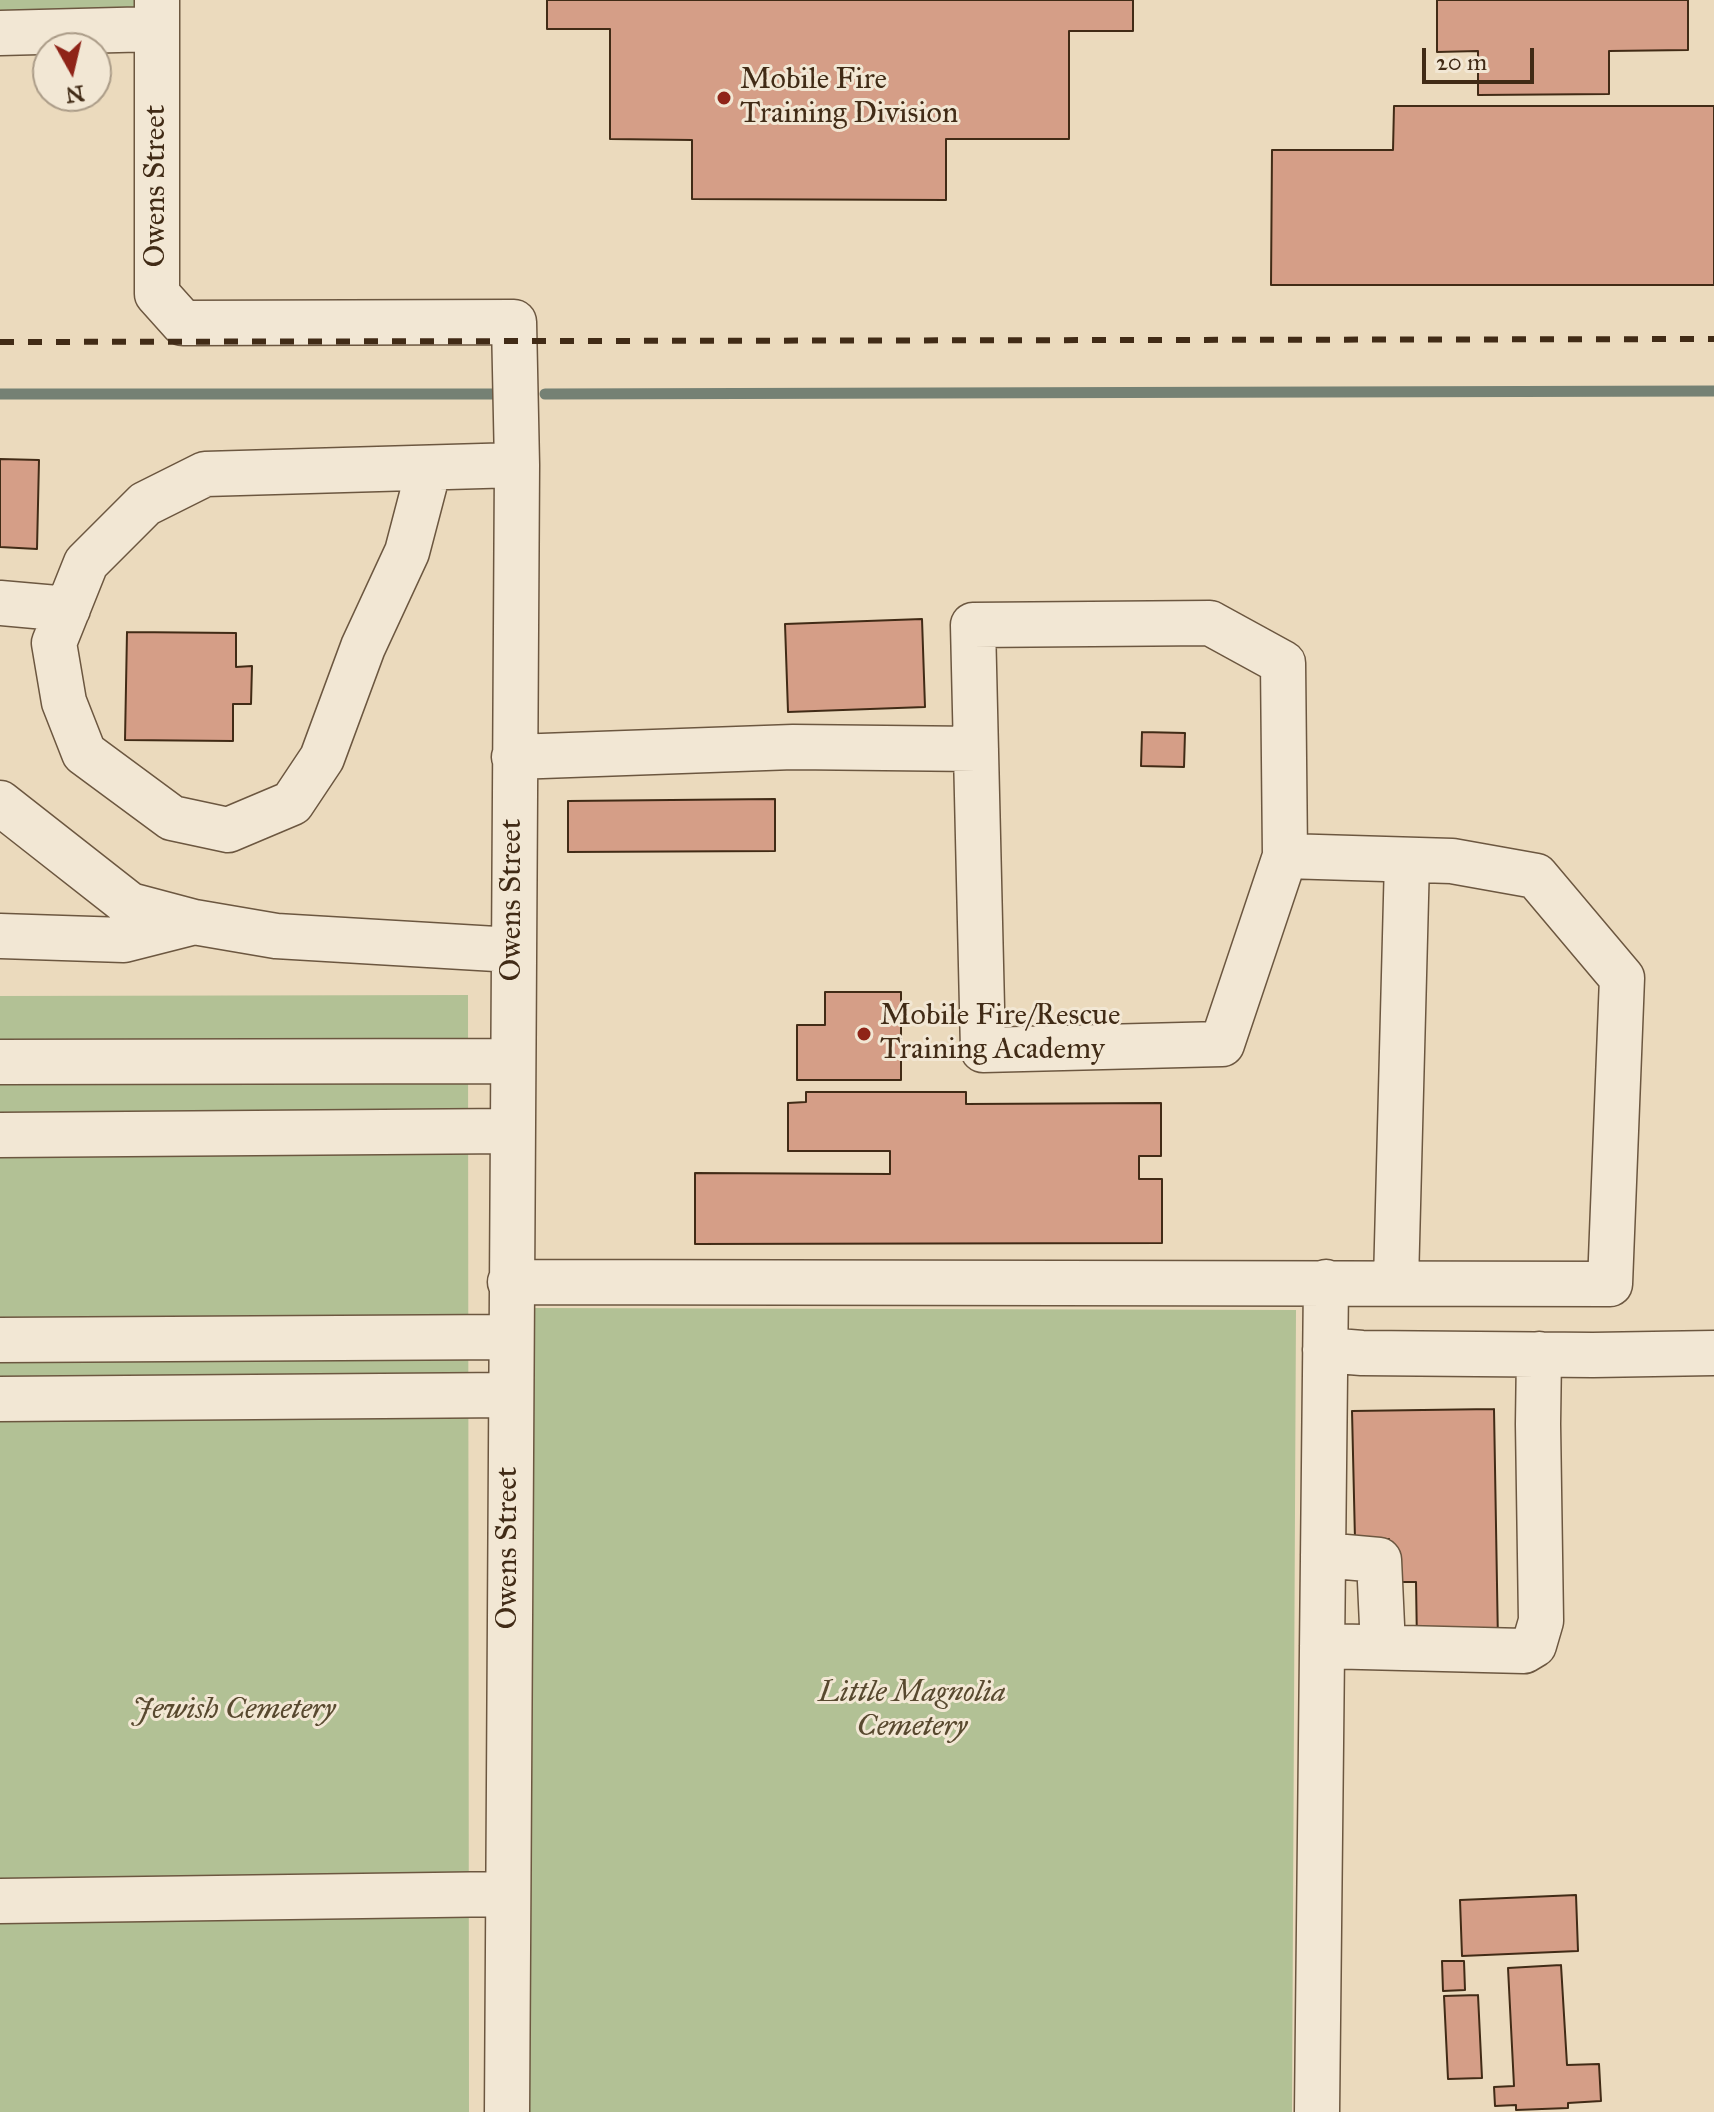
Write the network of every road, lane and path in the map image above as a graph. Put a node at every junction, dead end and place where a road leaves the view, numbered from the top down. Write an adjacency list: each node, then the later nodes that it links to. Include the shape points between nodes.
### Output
1 (157, 15): 2 (street); 3 (street, Owens Street, via 157,294 183,323 514,322)
2 (0, 33)
3 (517, 465): 4 (street); 8 (street, Owens Street)
4 (429, 468): 6 (street, via 205,474 145,504 86,563); 6 (street, via 407,552 363,647 322,758 292,803 228,830 172,818 84,753 64,702 54,643)
5 (0, 603): 6 (street)
6 (68, 609)
7 (976, 749): 8 (street, via 793,747); 10 (street, via 973,625 1210,623 1283,663); 10 (street, via 983,1050 1222,1044)
8 (514, 757): 14 (street, Owens Street)
9 (0, 803): 12 (street, via 130,905)
10 (1285, 856): 11 (street)
11 (1407, 860): 21 (street); 21 (street, via 1452,861 1536,876 1622,978 1610,1284)
12 (194, 922): 13 (street, via 124,940); 14 (street, via 276,936)
13 (0, 936)
14 (513, 950): 15 (street, Owens Street)
15 (512, 1061): 16 (street); 17 (street, Owens Street)
16 (0, 1062)
17 (511, 1131): 18 (street); 19 (street, Owens Street)
18 (0, 1135)
19 (510, 1282): 20 (street); 22 (street, Owens Street)
20 (1326, 1282): 21 (street); 24 (street)
21 (1396, 1282)
22 (510, 1337): 23 (street); 27 (street, Owens Street)
23 (0, 1340)
24 (1325, 1350): 26 (street); 29 (street)
25 (1714, 1353): 26 (street)
26 (1539, 1354): 31 (street, via 1541,1621 1534,1645 1524,1651)
27 (510, 1395): 28 (street); 32 (street, Owens Street)
28 (0, 1399)
29 (1323, 1555): 30 (street); 31 (street, via 1379,1560)
30 (1322, 1646): 31 (street); 35 (street)
31 (1383, 1647)
32 (507, 1894): 33 (street); 34 (street, Owens Street)
33 (0, 1901)
34 (507, 2112)
35 (1317, 2112)

